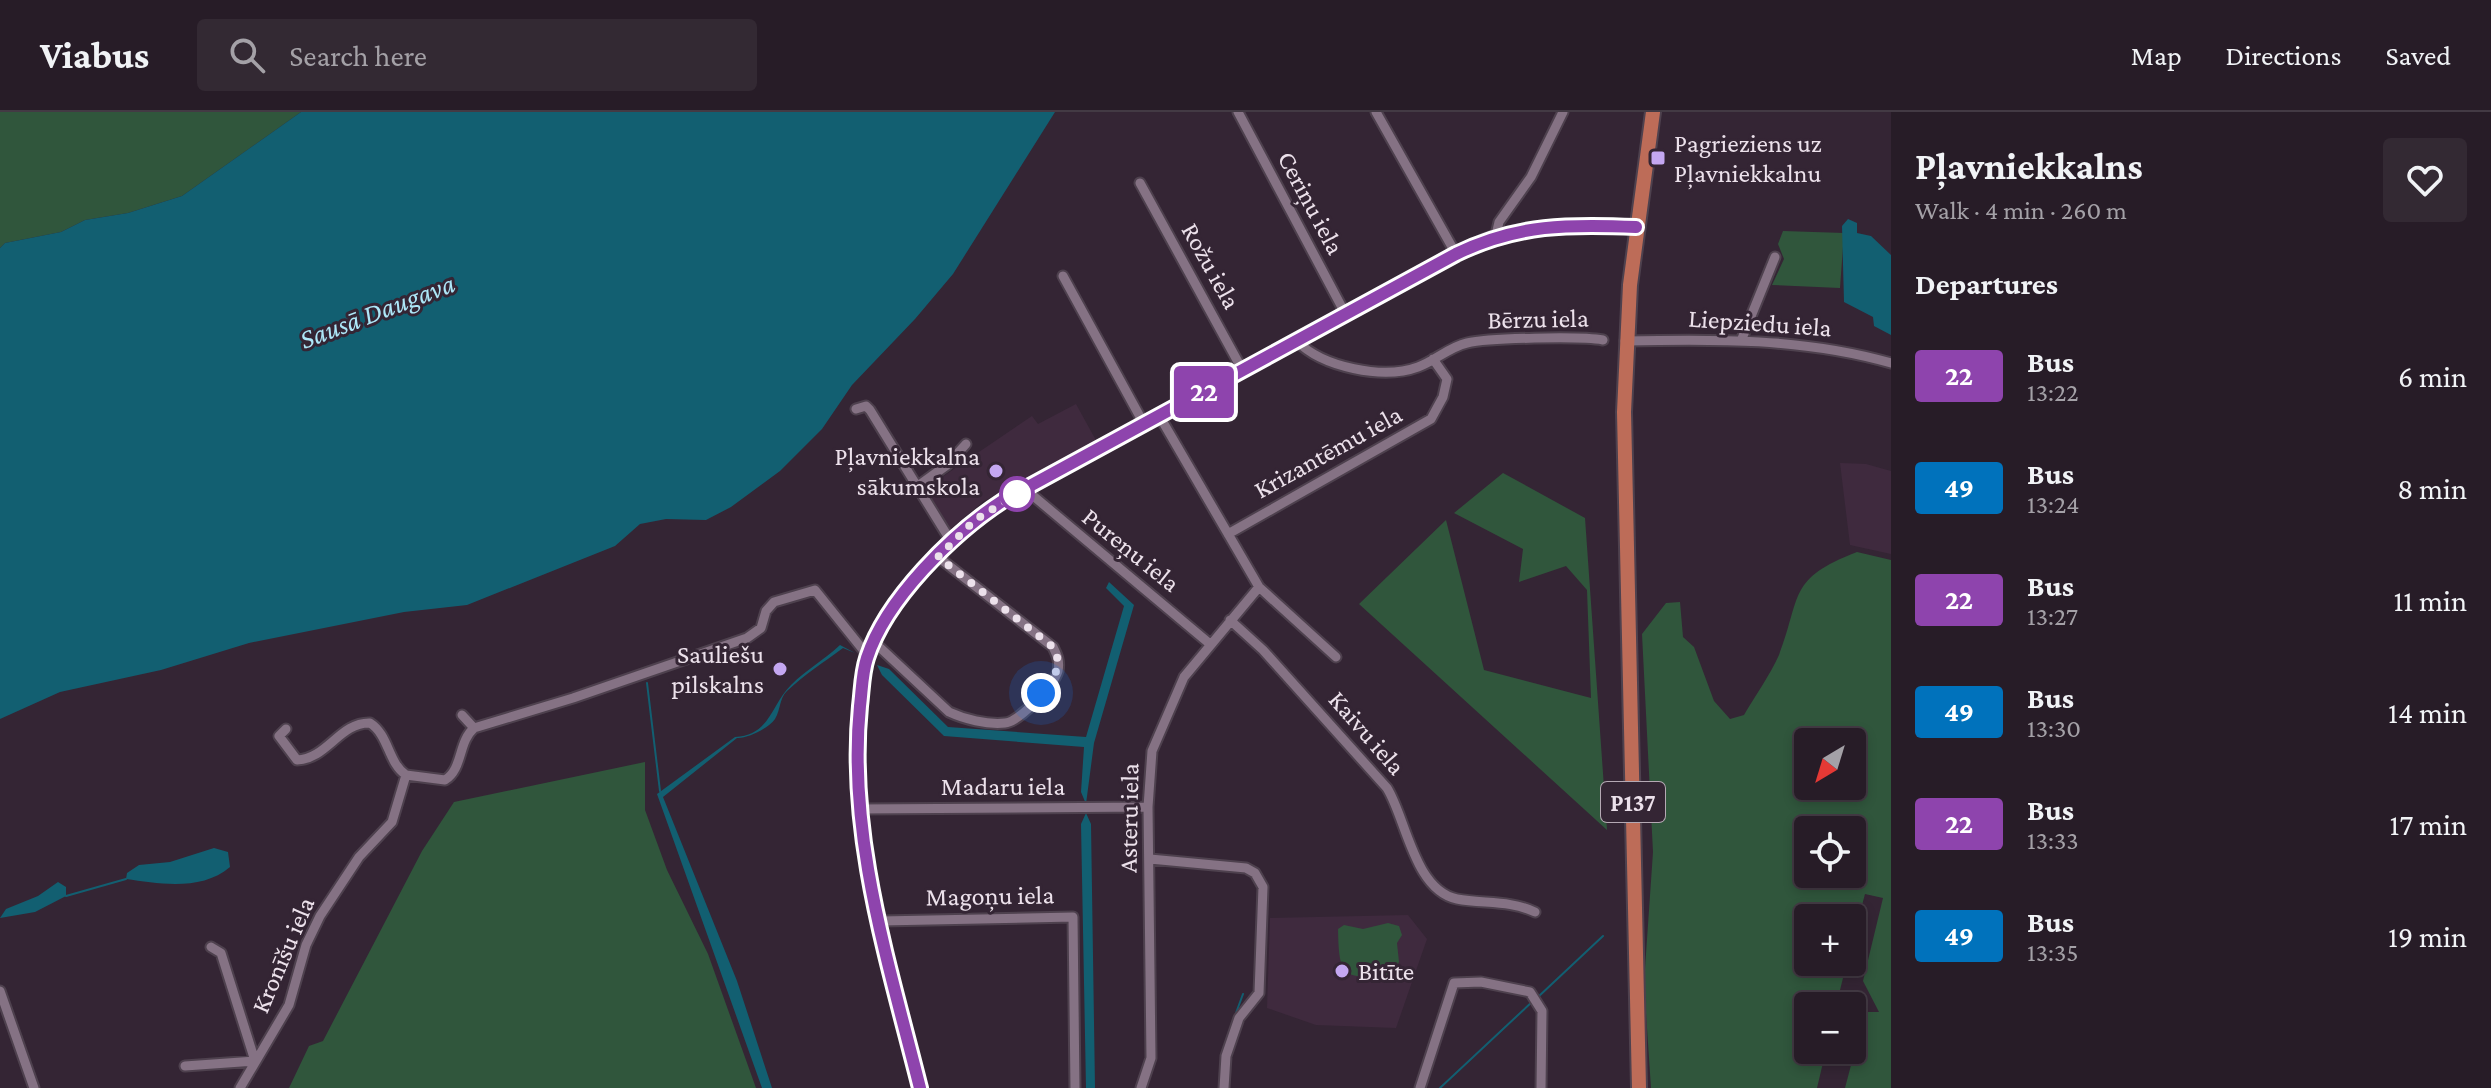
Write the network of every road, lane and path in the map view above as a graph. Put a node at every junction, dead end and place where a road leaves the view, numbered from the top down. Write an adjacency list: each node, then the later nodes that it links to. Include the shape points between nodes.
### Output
1 (1238, 112): 11 (street, Ceriņu iela)
2 (1376, 112): 8 (street)
3 (1563, 112): 7 (street)
4 (1653, 112): 6 (main road, P137)
5 (1140, 183): 18 (street, Rožu iela)
6 (1636, 227): 7 (street, via 1559,225); 14 (main road, P137)
7 (1496, 235): 8 (street)
8 (1456, 254): 11 (street)
9 (1775, 257): 15 (street)
10 (1063, 276): 21 (street)
11 (1346, 315): 13 (street)
12 (1603, 340): 16 (street, Bērzu iela, via 1472,342)
13 (1297, 341): 16 (street, Bērzu iela, via 1334,365 1416,368); 18 (street)
14 (1625, 341): 15 (street, Liepziedu iela); 55 (main road, P137)
15 (1741, 341): 17 (street, Liepziedu iela, via 1809,345)
16 (1433, 359): 25 (street, Krizantēmu iela, via 1447,379 1431,419)
17 (1891, 363)
18 (1243, 371): 20 (street)
19 (856, 409): 23 (street, via 862,405 870,410)
20 (1160, 417): 21 (street); 25 (street)
21 (1144, 424): 24 (street)
22 (966, 444): 23 (street)
23 (918, 486): 26 (street)
24 (1025, 489): 26 (street, via 975,520); 31 (street, Pureņu iela)
25 (1228, 534): 28 (street)
26 (952, 543): 27 (street)
27 (938, 557): 30 (street, via 894,604); 30 (street, via 1053,647 1058,673 1025,714 1007,724 963,718 949,712)
28 (1259, 587): 29 (street, Asteru iela); 33 (street)
29 (1230, 620): 31 (street, Asteru iela); 41 (street, Kaivu iela, via 1387,788 1399,806 1409,847 1437,887 1453,898 1519,905)
30 (874, 642): 32 (street)
31 (1210, 644): 38 (street, Asteru iela, via 1176,690 1157,737)
32 (868, 656): 35 (street, via 815,590 774,602 761,628 747,638); 39 (street, via 857,741)
33 (1336, 657)
34 (462, 715): 35 (street)
35 (474, 728): 37 (street, via 465,737 450,777 439,782)
36 (286, 729): 37 (street, via 279,736 289,751 297,760 307,760 351,728 370,723 381,731)
37 (406, 775): 45 (street, Kronīšu iela, via 392,822 359,857 320,916 289,1005)
38 (1148, 807): 39 (street, Madaru iela); 40 (street, Asteru iela)
39 (859, 809): 42 (street)
40 (1150, 859): 51 (street, Asteru iela, via 1151,1058); 52 (street, via 1224,864 1255,873 1263,887 1259,993 1239,1018 1226,1056)
41 (1535, 912)
42 (881, 921): 49 (street); 50 (street, Magoņu iela, via 1073,917)
43 (211, 947): 45 (street, via 221,953)
44 (0, 991): 47 (street)
45 (255, 1061): 46 (street); 48 (street, Kronīšu iela)
46 (185, 1066)
47 (34, 1088)
48 (240, 1088)
49 (920, 1088)
50 (1075, 1088)
51 (1141, 1088)
52 (1224, 1088)
53 (1420, 1088): 54 (street, via 1454,983 1481,982 1530,992 1542,1011)
54 (1541, 1088)
55 (1639, 1088)

